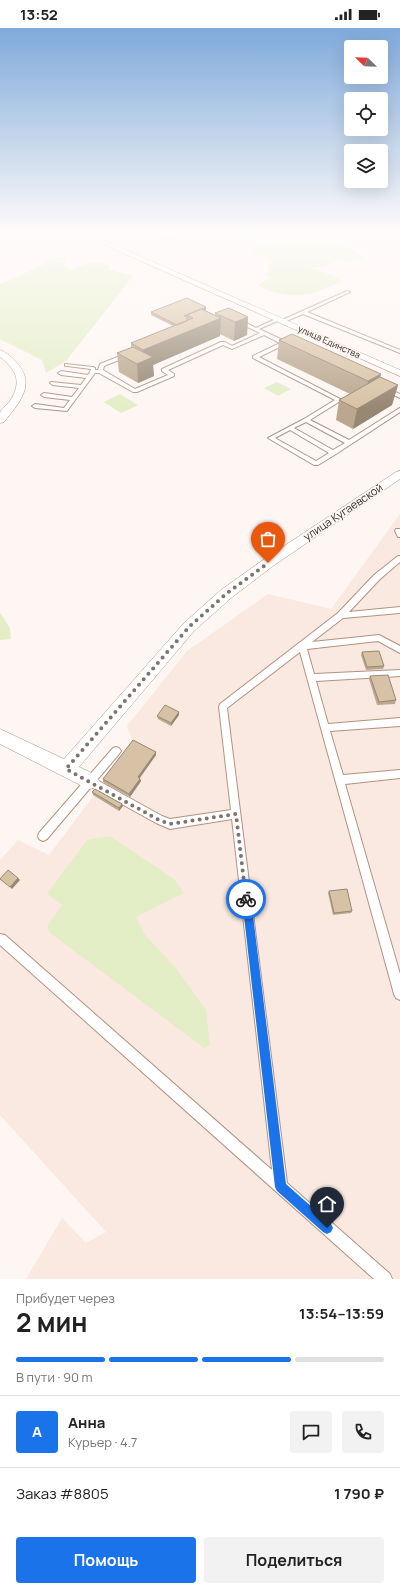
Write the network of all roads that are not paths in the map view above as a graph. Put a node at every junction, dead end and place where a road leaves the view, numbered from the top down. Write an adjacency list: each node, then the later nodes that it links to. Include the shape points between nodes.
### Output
1 (215, 291): 5 (street, улица Единства)
2 (348, 292): 3 (lane)
3 (303, 312): 5 (lane); 10 (lane)
4 (230, 317): 6 (lane)
5 (280, 320): 6 (lane); 16 (street, улица Единства)
6 (256, 328): 7 (lane)
7 (263, 334): 8 (lane); 14 (lane, via 232,348 223,344 208,350 164,370 172,375 135,391)
8 (285, 343): 9 (lane); 27 (lane, via 255,357 339,400)
9 (292, 347)
10 (400, 352)
11 (0, 353): 26 (street, via 18,368 22,388)
12 (129, 354): 14 (lane, via 102,366)
13 (68, 365): 17 (lane, via 93,368)
14 (100, 371): 17 (lane)
15 (61, 373): 17 (lane)
16 (400, 373)
17 (91, 374): 19 (lane)
18 (53, 383): 19 (lane)
19 (82, 387): 23 (lane)
20 (380, 387): 22 (lane)
21 (44, 395): 23 (lane)
22 (400, 396)
23 (73, 399): 24 (lane, via 65,410)
24 (35, 406)
25 (400, 410): 29 (lane)
26 (0, 420)
27 (306, 420): 28 (lane); 29 (lane)
28 (290, 428): 30 (lane); 30 (lane, via 271,438 316,464)
29 (350, 442): 30 (lane)
30 (334, 453)
31 (400, 474): 43 (street, улица Кугаевской, via 226,594 189,627)
32 (400, 558): 34 (lane, via 376,577)
33 (400, 610): 34 (lane)
34 (341, 615): 35 (lane)
35 (302, 646): 36 (lane, via 380,638); 38 (lane); 47 (lane, via 223,707)
36 (400, 650)
37 (400, 673): 38 (lane)
38 (310, 678): 40 (lane)
39 (400, 722): 40 (lane)
40 (325, 728): 45 (lane)
41 (0, 736): 43 (street)
42 (116, 751): 46 (lane)
43 (66, 769): 46 (street)
44 (400, 774): 45 (lane)
45 (340, 780): 50 (lane)
46 (90, 781): 47 (lane, via 170,824); 48 (lane)
47 (236, 814): 51 (lane)
48 (43, 836)
49 (1, 939): 51 (lane)
50 (400, 994)
51 (281, 1187): 52 (lane)
52 (385, 1279)

